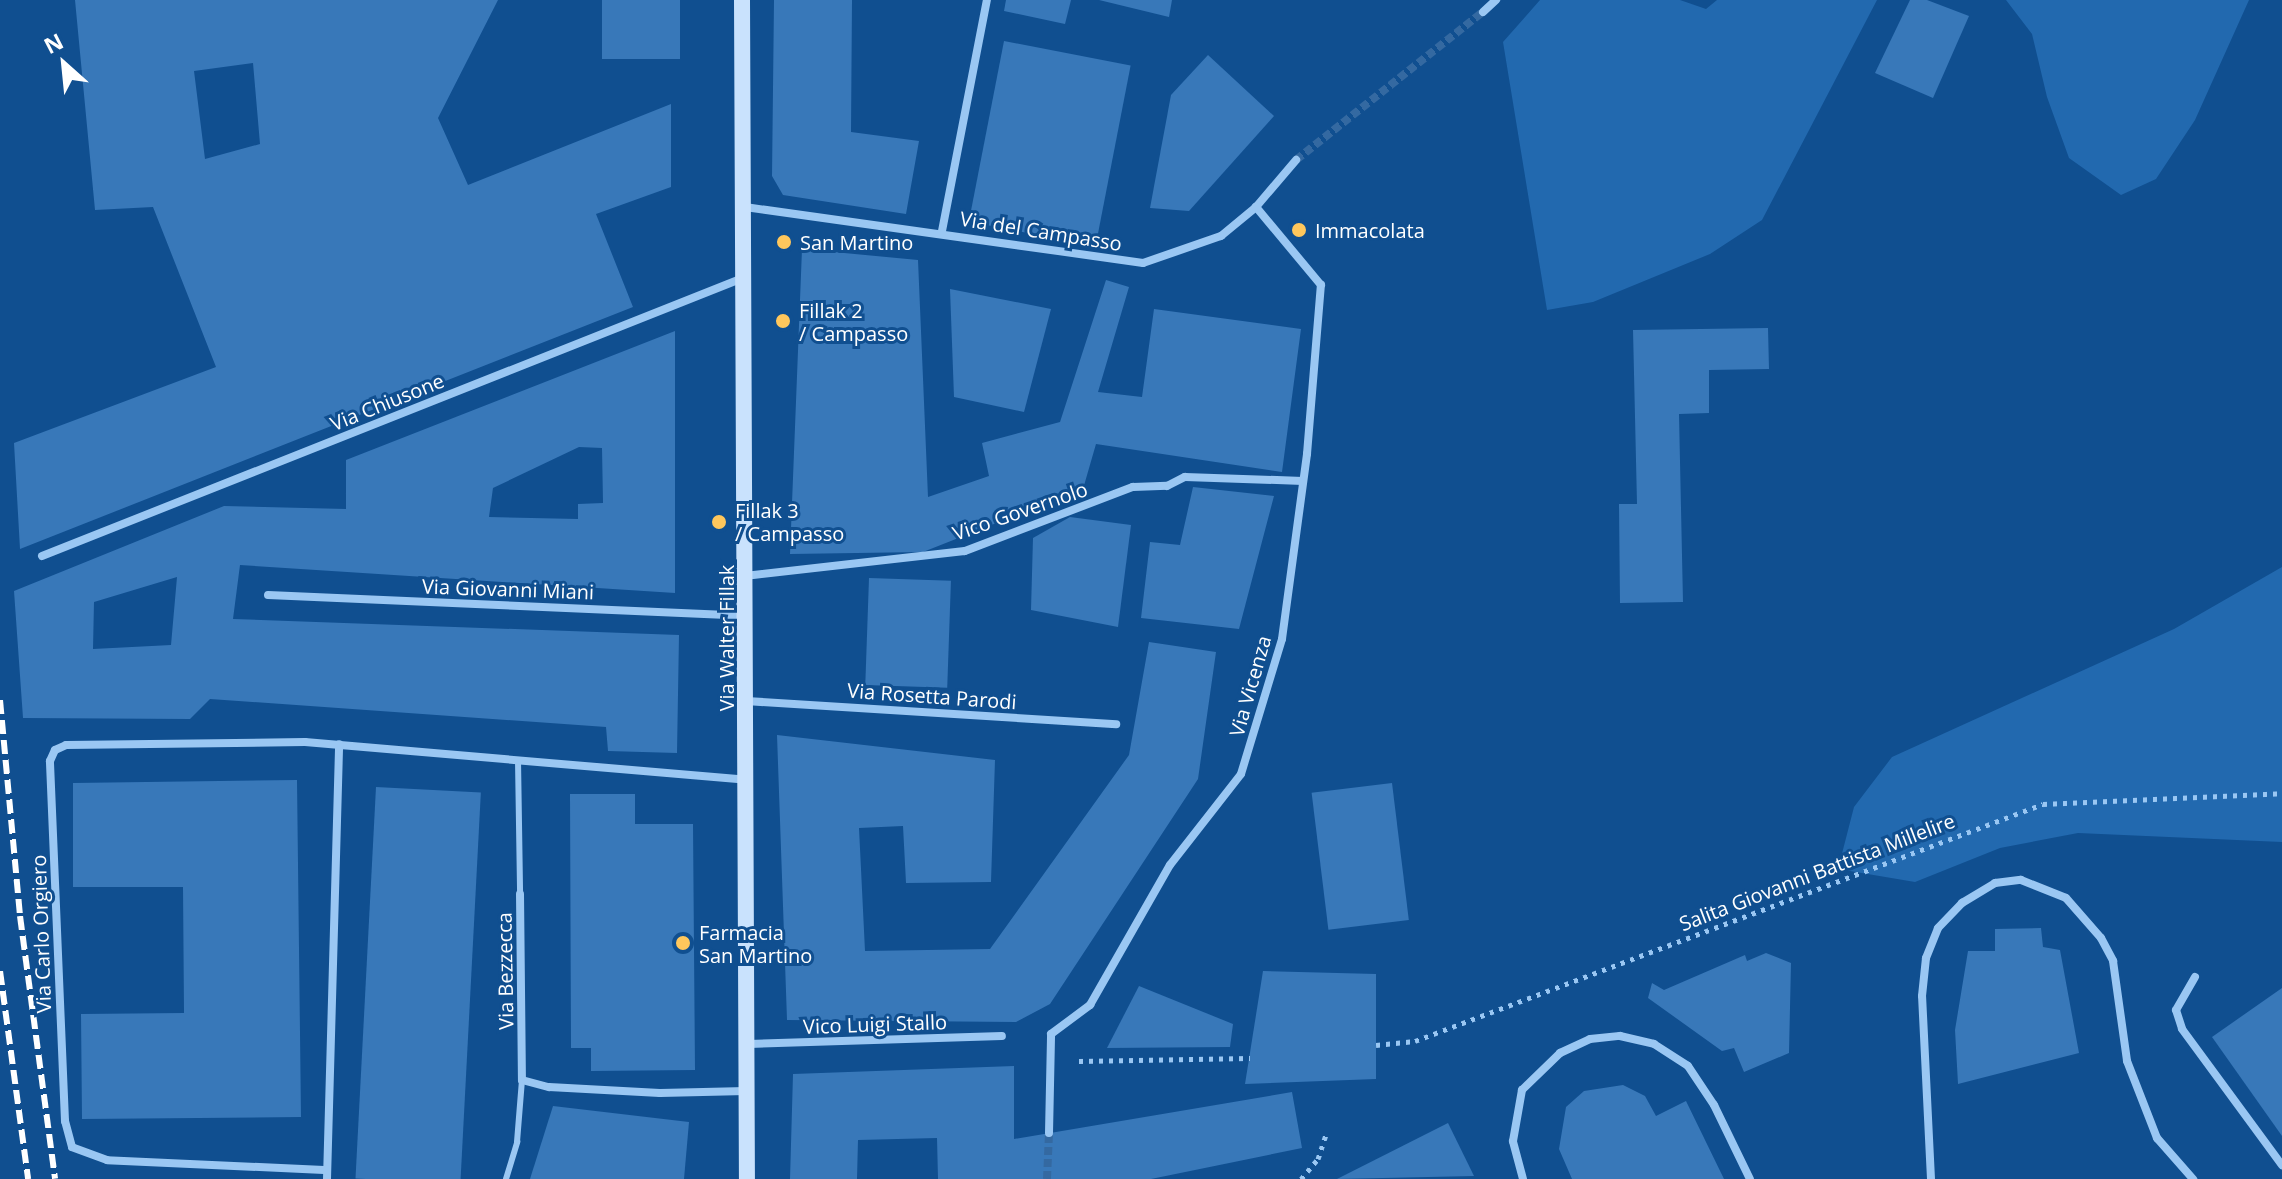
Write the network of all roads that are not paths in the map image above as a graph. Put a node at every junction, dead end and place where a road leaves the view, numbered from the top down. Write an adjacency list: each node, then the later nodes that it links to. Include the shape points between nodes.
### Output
1 (742, 0): 6 (main road, Via Walter Fillak)
2 (987, 0): 8 (street)
3 (1496, 0): 4 (street)
4 (1483, 12)
5 (1296, 160): 7 (street, Via del Campasso)
6 (745, 207): 8 (street, Via del Campasso); 9 (main road, Via Walter Fillak)
7 (1256, 207): 8 (street, Via del Campasso, via 1221,236 1143,263); 10 (street, Via Vicenza, via 1321,285)
8 (942, 231)
9 (743, 278): 11 (street, Via Chiusone); 12 (main road, Via Walter Fillak)
10 (1303, 481): 12 (street, Vico Governolo, via 1185,477 1167,486 1133,487 965,551); 26 (street, Via Vicenza, via 1282,639 1241,774 1170,865 1090,1005 1051,1034)
11 (42, 556)
12 (745, 576): 14 (main road, Via Walter Fillak)
13 (268, 595): 14 (street, Via Giovanni Miani)
14 (746, 616): 15 (main road, Via Walter Fillak)
15 (746, 701): 16 (street, Via Rosetta Parodi); 19 (main road, Via Walter Fillak)
16 (1116, 724)
17 (339, 744): 18 (street, Via Carlo Orgiero); 28 (street, Via Carlo Orgiero); 28 (street, Via Carlo Orgiero, via 66,745 55,750 50,761 65,1121 72,1147 107,1160)
18 (518, 760): 19 (street, Via Carlo Orgiero); 20 (lane, Via Bezzecca)
19 (747, 780): 23 (main road, Via Walter Fillak)
20 (520, 894): 24 (street, Via Bezzecca)
21 (2195, 977): 27 (street, via 2176,1010 2182,1029)
22 (1002, 1036): 23 (street, Vico Luigi Stallo)
23 (749, 1044): 25 (main road, Via Walter Fillak)
24 (522, 1080): 25 (street, via 549,1087 660,1093); 29 (lane, Via Bezzecca, via 517,1142)
25 (749, 1091): 30 (main road, Via Walter Fillak)
26 (1049, 1133)
27 (2282, 1165)
28 (326, 1175)
29 (506, 1179)
30 (747, 1179)
31 (1523, 1179): 32 (street, via 1513,1141 1522,1090 1560,1053 1590,1039 1620,1036 1654,1044 1688,1066 1714,1105)
32 (1750, 1179)
33 (1931, 1179): 34 (street, via 1922,996 1926,958 1938,928 1962,903 1995,883 2021,880 2066,898 2101,938 2113,961 2127,1061 2157,1138)
34 (2193, 1179)

